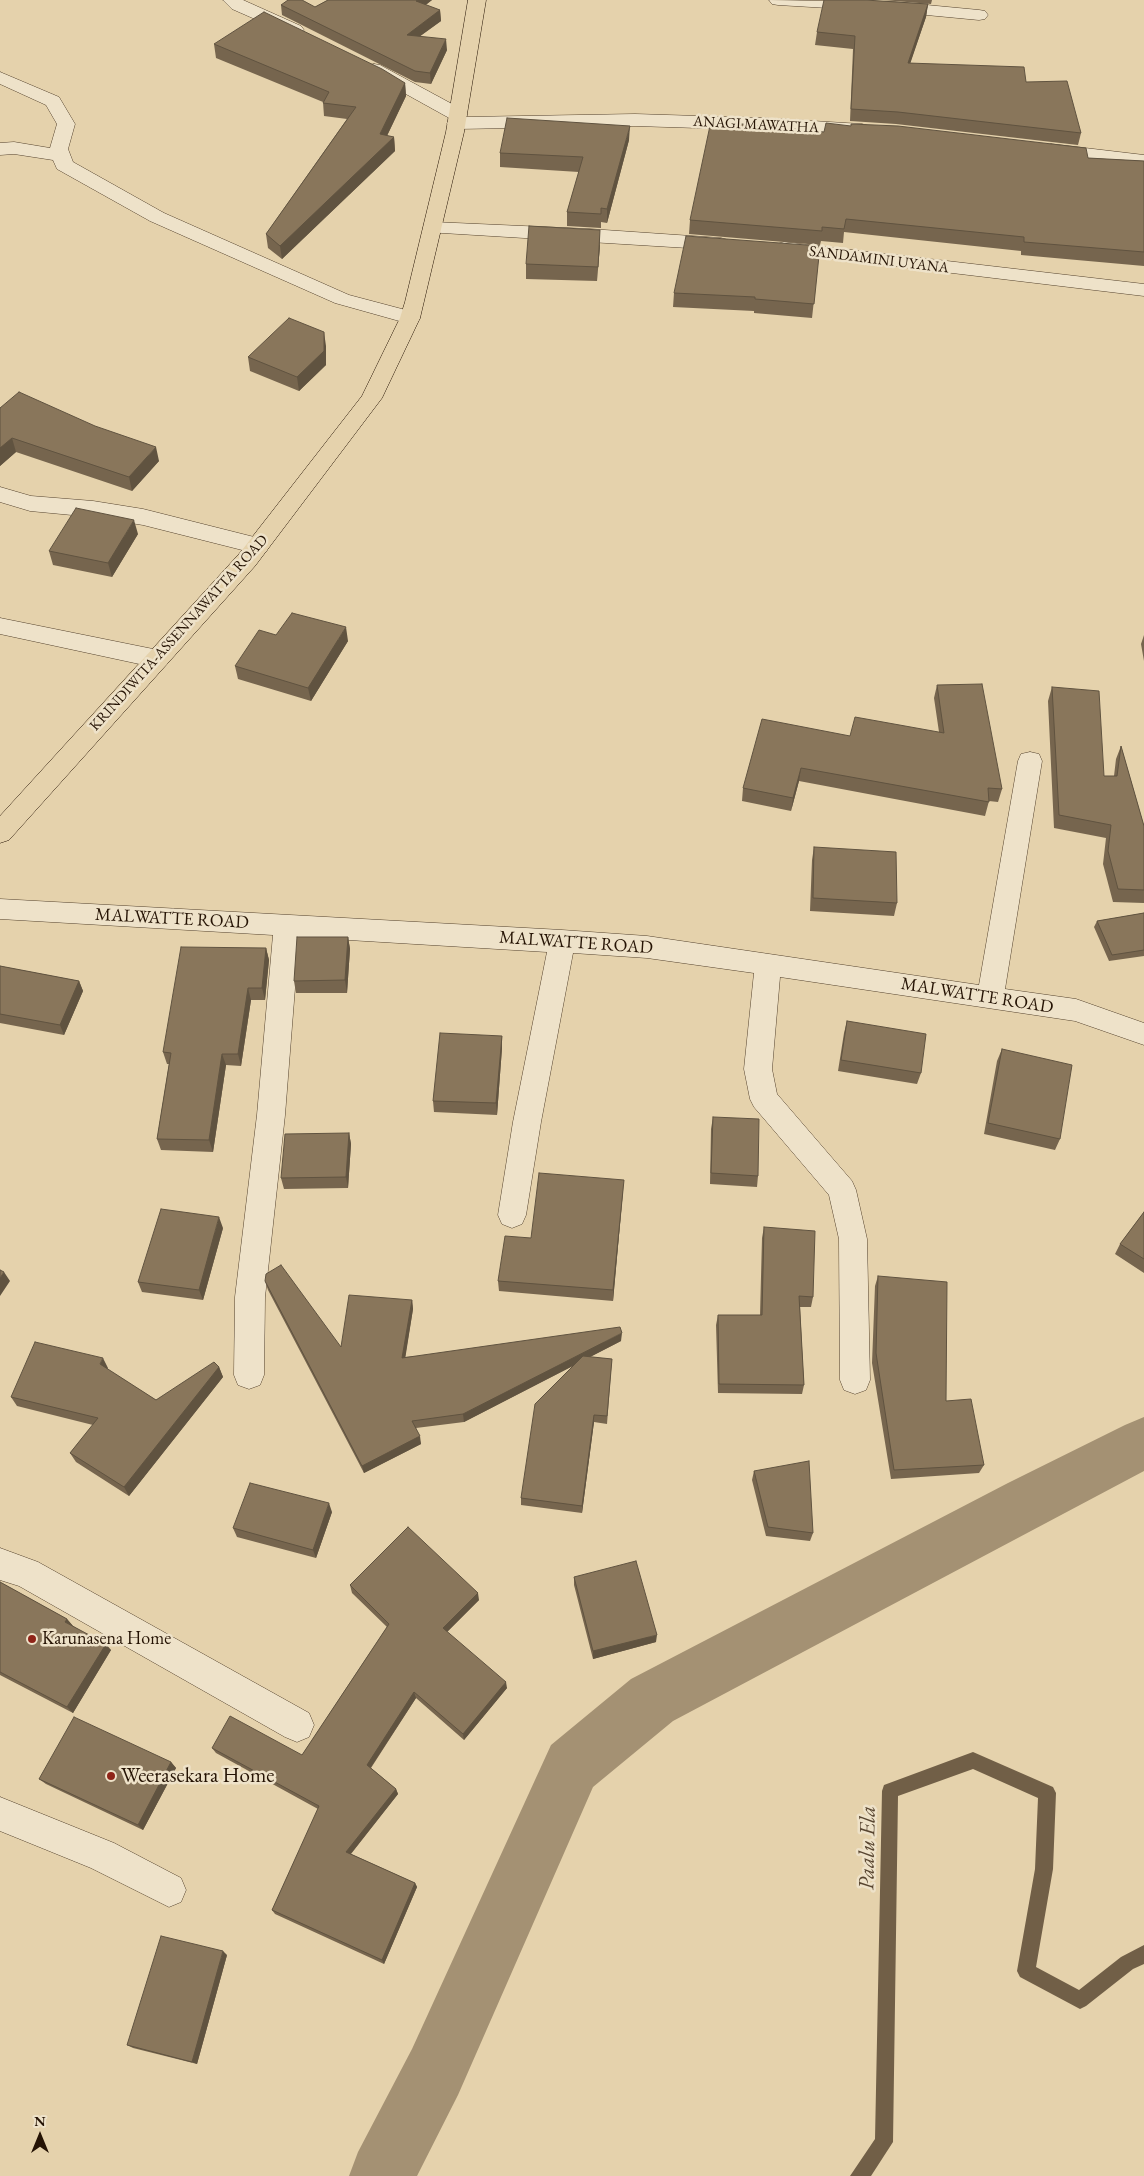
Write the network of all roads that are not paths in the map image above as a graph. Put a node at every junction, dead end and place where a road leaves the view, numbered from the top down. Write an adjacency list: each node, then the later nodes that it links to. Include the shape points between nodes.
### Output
1 (232, 0): 5 (street, via 238,6)
2 (477, 0): 8 (main road, KRINDIWITA-ASSENNAWATTA ROAD)
3 (778, 0): 4 (street, via 895,6)
4 (979, 15)
5 (311, 38)
6 (355, 60): 8 (street)
7 (0, 77): 12 (street, via 53,102 66,124 59,149)
8 (457, 119): 9 (street, ANAGI MAWATHA, via 635,120); 14 (main road, KRINDIWITA-ASSENNAWATTA ROAD)
9 (878, 131)
10 (1033, 148): 13 (street)
11 (0, 149): 12 (street, via 14,148)
12 (61, 156): 16 (street, via 64,164 158,217 342,299)
13 (1144, 160)
14 (433, 228): 15 (street, SANDAMINI UYANA, via 754,246); 16 (main road, KRINDIWITA-ASSENNAWATTA ROAD)
15 (1144, 290)
16 (410, 318): 18 (main road, KRINDIWITA-ASSENNAWATTA ROAD, via 371,398)
17 (0, 494): 18 (street, via 30,503 143,517)
18 (258, 546): 20 (main road, KRINDIWITA-ASSENNAWATTA ROAD)
19 (0, 626): 20 (street)
20 (158, 658): 22 (main road, KRINDIWITA-ASSENNAWATTA ROAD)
21 (1030, 761): 27 (street, via 1010,864)
22 (0, 833)
23 (0, 909): 24 (street, MALWATTE ROAD)
24 (286, 926): 25 (street, MALWATTE ROAD); 30 (street, via 271,1115 250,1297)
25 (562, 941): 26 (street, MALWATTE ROAD, via 647,947); 29 (street)
26 (768, 964): 27 (street, MALWATTE ROAD); 31 (street, via 758,1069 764,1099 842,1190 853,1239)
27 (990, 998): 28 (street, MALWATTE ROAD, via 1076,1010)
28 (1144, 1034)
29 (512, 1215)
30 (248, 1375)
31 (854, 1380)
32 (0, 1564): 33 (street, via 27,1573)
33 (297, 1725)
34 (0, 1814): 35 (street, via 102,1855)
35 (169, 1890)

